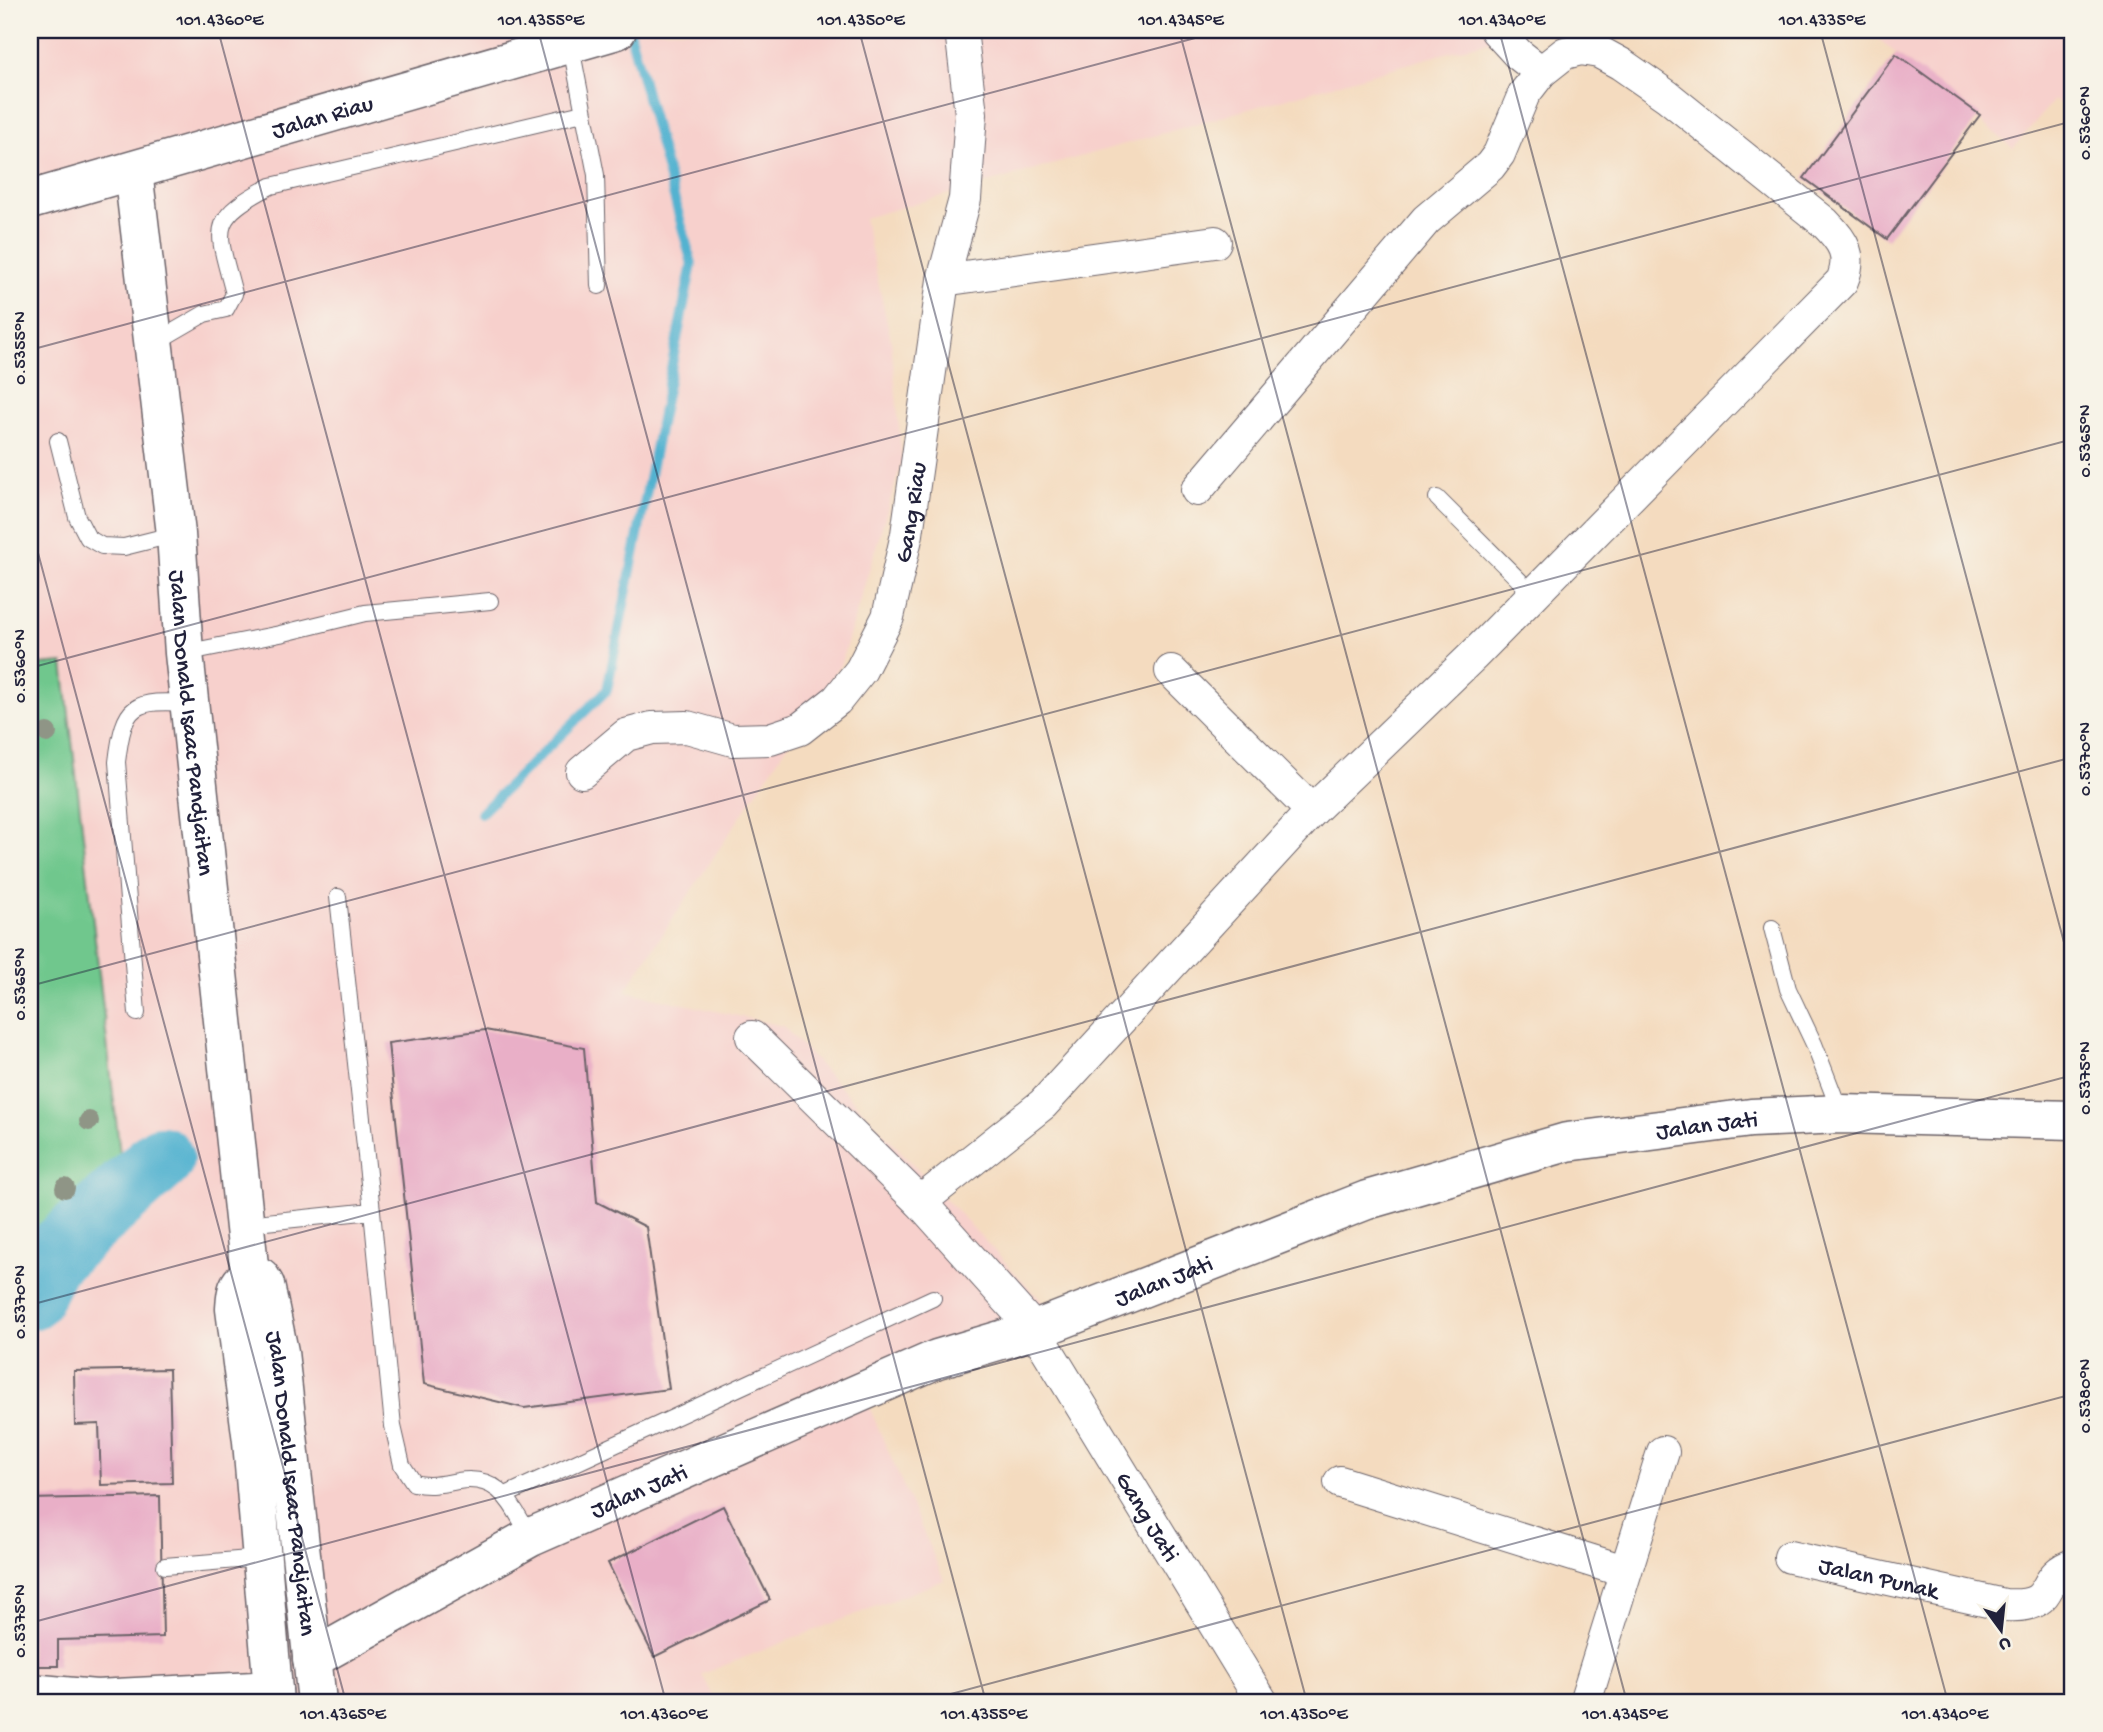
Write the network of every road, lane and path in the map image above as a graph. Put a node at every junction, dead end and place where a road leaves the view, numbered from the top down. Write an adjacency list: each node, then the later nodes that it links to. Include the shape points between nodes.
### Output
1 (961, 30): 9 (street, Gang Riau, via 971,114 966,186)
2 (1496, 30): 4 (street)
3 (593, 36): 5 (lane); 6 (main road, Jalan Riau)
4 (1541, 72): 13 (street, via 1524,94 1490,166 1426,220); 16 (street, via 1565,53 1581,49 1599,52 1621,64 1825,223 1847,253 1842,281)
5 (583, 113): 10 (lane, via 596,175); 11 (lane, via 271,186 240,202 219,234 234,294 226,309 204,314)
6 (133, 171): 7 (main road, Jalan Riau); 11 (main road, Jalan Donald Isaac Pandjaitan)
7 (30, 201)
8 (1215, 242): 9 (street)
9 (943, 280): 21 (street, Gang Riau, via 907,534 888,617 861,670 837,700 800,729 770,739 733,740 687,727 652,728 626,735)
10 (599, 286)
11 (154, 343): 15 (main road, Jalan Donald Isaac Pandjaitan)
12 (58, 440): 15 (lane, via 77,517 88,538 102,546 124,547)
13 (1196, 490)
14 (1437, 498): 16 (lane)
15 (176, 534): 18 (main road, Jalan Donald Isaac Pandjaitan)
16 (1533, 594): 22 (street)
17 (490, 601): 18 (lane, via 365,613)
18 (184, 653): 20 (main road, Jalan Donald Isaac Pandjaitan)
19 (1171, 671): 22 (street)
20 (190, 704): 25 (lane, via 148,701 129,713 120,736 117,762); 31 (main road, Jalan Donald Isaac Pandjaitan)
21 (582, 772)
22 (1312, 811): 29 (street, via 1043,1104)
23 (338, 897): 30 (lane)
24 (1772, 928): 27 (lane, via 1788,989)
25 (137, 1013)
26 (752, 1037): 29 (street, Gang Jati)
27 (1840, 1114): 28 (main road, Jalan Jati); 34 (main road, Jalan Jati, via 1751,1118 1567,1142 1367,1200)
28 (2073, 1121)
29 (920, 1202): 34 (street, Gang Jati)
30 (372, 1211): 31 (lane); 37 (lane, via 393,1426 402,1465 421,1485 486,1481)
31 (246, 1224): 32 (main road, Jalan Donald Isaac Pandjaitan)
32 (250, 1275): 40 (main road, Jalan Donald Isaac Pandjaitan, via 240,1282 235,1309); 44 (main road, Jalan Donald Isaac Pandjaitan, via 260,1277 265,1285 279,1352)
33 (933, 1298): 37 (lane)
34 (1035, 1329): 38 (main road, Jalan Jati, via 937,1360); 48 (street, Gang Jati)
35 (1663, 1452): 43 (street)
36 (1340, 1482): 43 (street)
37 (506, 1495): 38 (lane)
38 (531, 1537): 44 (main road, Jalan Jati)
39 (1790, 1557): 41 (street, Jalan Punak, via 2005,1605 2028,1606 2040,1599 2060,1569)
40 (261, 1558): 42 (lane); 46 (main road, Jalan Donald Isaac Pandjaitan)
41 (2073, 1564)
42 (165, 1566)
43 (1624, 1571): 49 (street)
44 (312, 1659): 47 (main road, Jalan Donald Isaac Pandjaitan)
45 (30, 1693): 46 (main road, via 96,1699)
46 (274, 1696)
47 (317, 1702)
48 (1262, 1702)
49 (1585, 1702)

